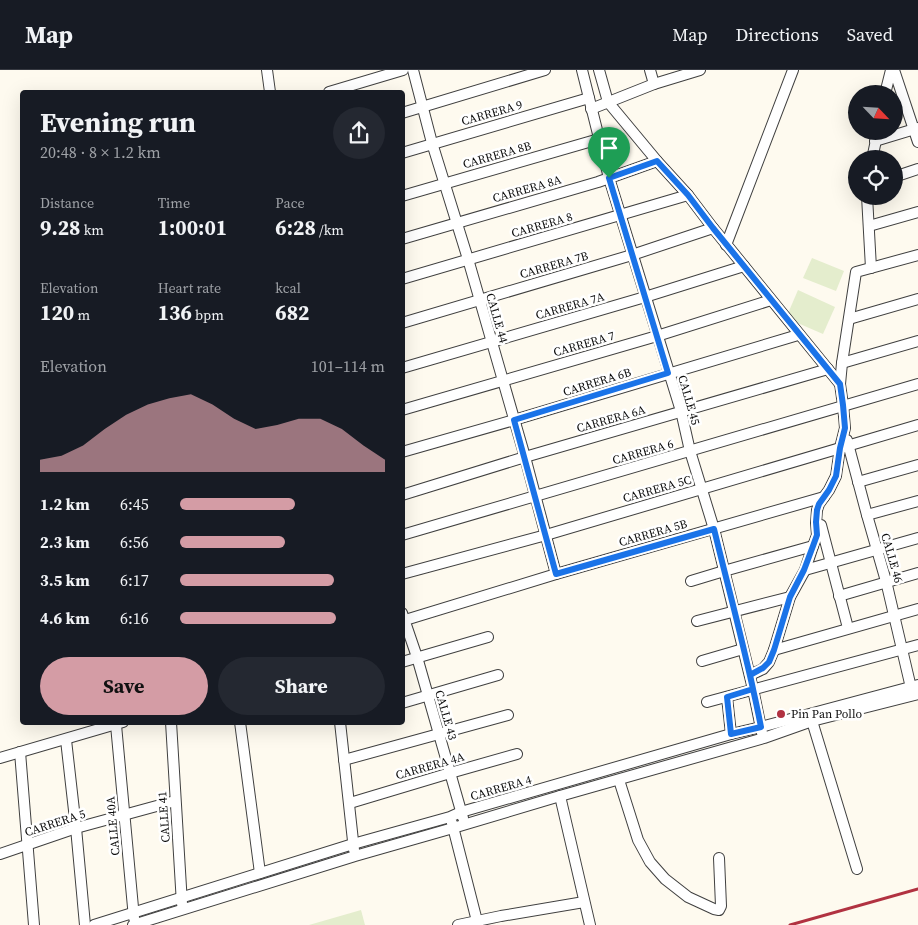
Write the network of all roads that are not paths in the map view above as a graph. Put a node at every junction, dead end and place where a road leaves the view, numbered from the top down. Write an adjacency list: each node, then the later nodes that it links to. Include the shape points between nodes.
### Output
1 (269, 70): 13 (street)
2 (403, 70): 14 (street)
3 (413, 70): 17 (street, CALLE 44)
4 (545, 70): 17 (street)
5 (582, 70): 15 (street, CALLE 45)
6 (599, 70): 16 (street)
7 (650, 70): 11 (street)
8 (793, 70): 40 (street)
9 (892, 70): 12 (street); 20 (street)
10 (694, 71): 11 (street)
11 (654, 84): 16 (street)
12 (888, 85)
13 (270, 90)
14 (336, 90)
15 (589, 98): 18 (street, CALLE 45); 24 (street, CARRERA 9)
16 (608, 102): 18 (street); 26 (street)
17 (423, 107): 19 (street); 24 (street, CALLE 44)
18 (591, 109): 22 (street, CALLE 45)
19 (405, 112)
20 (916, 129): 21 (street); 23 (street)
21 (903, 131)
22 (599, 139): 29 (street, CALLE 45); 30 (street, CARRERA 8B)
23 (918, 142)
24 (432, 144): 25 (street, CARRERA 9); 30 (street, CALLE 44)
25 (405, 152)
26 (657, 161): 29 (street, CARRERA 8A); 32 (street)
27 (918, 169): 28 (street)
28 (903, 174)
29 (609, 178): 35 (street, CALLE 45); 36 (street, CARRERA 8A)
30 (443, 183): 31 (street, CARRERA 8B); 36 (street, CALLE 44)
31 (405, 195)
32 (688, 195): 35 (street, CARRERA 8); 38 (street)
33 (868, 205): 37 (street)
34 (918, 212): 37 (street)
35 (621, 215): 41 (street, CALLE 45); 43 (street, CARRERA 8)
36 (456, 222): 39 (street, CARRERA 8A); 43 (street, CALLE 44)
37 (869, 226): 45 (street)
38 (713, 228): 40 (street); 41 (street, CARRERA 7B)
39 (405, 237)
40 (726, 245): 44 (street)
41 (632, 255): 47 (street, CALLE 45); 49 (street, CARRERA 7B)
42 (918, 255): 45 (street)
43 (468, 259): 46 (street, CARRERA 8); 49 (street, CALLE 44)
44 (744, 266): 47 (street, CARRERA 7A); 50 (street)
45 (871, 268): 51 (street, via 856,272)
46 (405, 278)
47 (645, 297): 54 (street, CALLE 45); 56 (street, CARRERA 7A)
48 (918, 299): 51 (street)
49 (479, 300): 52 (street, CARRERA 7B); 56 (street, CALLE 44)
50 (771, 300): 53 (street); 54 (street, CARRERA 7)
51 (849, 319): 57 (street)
52 (405, 322)
53 (798, 335): 59 (street); 60 (street, CARRERA 6B)
54 (658, 336): 60 (street, CALLE 45); 61 (street, CARRERA 7)
55 (918, 341): 57 (street)
56 (491, 342): 58 (street, CARRERA 7A); 61 (street, CALLE 44)
57 (842, 363): 62 (street)
58 (405, 367)
59 (828, 369): 62 (street); 66 (street, CARRERA 6A)
60 (668, 373): 66 (street, CALLE 45); 67 (street, CARRERA 6B)
61 (502, 381): 65 (street, CARRERA 7); 67 (street, CALLE 44)
62 (840, 384): 64 (street)
63 (918, 384): 64 (street, CARRERA 6)
64 (843, 405): 69 (street); 71 (street, CARRERA 6)
65 (405, 409)
66 (680, 411): 71 (street, CALLE 45); 72 (street, CARRERA 6A)
67 (514, 420): 70 (street, CARRERA 6B); 72 (street, CALLE 44)
68 (918, 425): 69 (street, CARRERA 5C)
69 (844, 447): 74 (street, CALLE 46); 75 (street, CARRERA 5C); 78 (street, via 836,476)
70 (405, 451)
71 (690, 451): 75 (street, CALLE 45); 77 (street, CARRERA 6)
72 (525, 457): 76 (street, CARRERA 6A); 77 (street, CALLE 44)
73 (918, 465): 74 (street)
74 (858, 482): 81 (street, CALLE 46)
75 (701, 489): 82 (street, CALLE 45); 84 (street, CARRERA 5C)
76 (405, 494)
77 (535, 496): 83 (street, CARRERA 6); 84 (street, CALLE 44)
78 (824, 497): 80 (street); 82 (street, CARRERA 5B)
79 (918, 501): 81 (street)
80 (817, 510): 86 (street, via 817,535); 88 (street)
81 (866, 515): 87 (street, CALLE 46)
82 (714, 529): 90 (street, CALLE 45); 93 (street, CARRERA 5B)
83 (405, 534)
84 (546, 535): 92 (street, CARRERA 5C); 93 (street, CALLE 44)
85 (918, 538): 87 (street)
86 (813, 546): 89 (street); 90 (street)
87 (877, 549): 88 (street); 94 (street, CALLE 46)
88 (830, 562): 89 (street); 96 (street)
89 (804, 570): 97 (street)
90 (724, 571): 95 (street); 99 (street, CALLE 45)
91 (918, 572): 94 (street)
92 (405, 573)
93 (556, 574): 101 (street, CARRERA 5B)
94 (886, 581): 96 (street); 100 (street, CALLE 46)
95 (691, 582)
96 (839, 596): 104 (street)
97 (790, 597): 99 (street); 108 (street)
98 (918, 609): 100 (street)
99 (734, 612): 102 (street); 107 (street, CALLE 45)
100 (894, 615): 104 (street); 109 (street, CALLE 46)
101 (405, 617)
102 (697, 621)
103 (405, 624): 110 (street, CALLE 43)
104 (848, 628): 108 (street)
105 (488, 637): 110 (street)
106 (918, 645): 109 (street)
107 (743, 649): 112 (street); 114 (street, CALLE 45)
108 (774, 650): 114 (street, via 769,662)
109 (903, 650): 115 (street); 116 (street, CALLE 46)
110 (417, 657): 111 (street); 117 (street, CALLE 43)
111 (405, 661)
112 (702, 661)
113 (498, 675): 117 (street)
114 (750, 675): 115 (street, CALLE 45)
115 (753, 689): 118 (street); 128 (street, CALLE 45)
116 (915, 690): 122 (street, CARRERA 4); 128 (street, CARRERA 4)
117 (428, 696): 119 (street); 129 (street, CALLE 43)
118 (727, 697): 120 (street); 130 (street)
119 (405, 702)
120 (707, 702)
121 (508, 714): 129 (street)
122 (812, 721): 131 (street, CARRERA 4); 153 (street)
123 (117, 725): 132 (street)
124 (120, 725): 143 (street, CALLE 40A)
125 (171, 725): 140 (street, CALLE 41)
126 (240, 725): 154 (street)
127 (340, 725): 136 (street)
128 (761, 727): 130 (street, CARRERA 4); 131 (street, CALLE 45)
129 (438, 733): 136 (street); 137 (street, CALLE 43)
130 (731, 734): 142 (street, CARRERA 4)
131 (764, 738): 138 (street, CARRERA 4)
132 (66, 740): 133 (street); 146 (street)
133 (20, 752): 135 (street); 149 (street)
134 (518, 754): 137 (street, CARRERA 4A)
135 (0, 758)
136 (344, 760): 141 (street)
137 (450, 772): 141 (street, CARRERA 4A); 142 (street, CALLE 43)
138 (619, 780): 139 (street, CARRERA 4); 152 (street, via 638,840 650,862 688,897 714,910 722,906)
139 (560, 796): 145 (street, CARRERA 4); 156 (street)
140 (176, 801): 143 (street, CARRERA 5); 155 (street, CALLE 41)
141 (350, 803): 148 (street)
142 (461, 812): 144 (street, CARRERA 4); 145 (street, CALLE 43)
143 (124, 815): 146 (street, CARRERA 5); 158 (street, CALLE 40A)
144 (450, 817): 147 (street); 148 (street, CARRERA 4)
145 (465, 824): 147 (street, CARRERA 4)
146 (76, 828): 149 (street, CARRERA 5); 161 (street)
147 (453, 828): 151 (street, CARRERA 4); 159 (street)
148 (353, 844): 151 (street); 154 (street, CARRERA 4)
149 (28, 845): 150 (street, CARRERA 5); 160 (street)
150 (0, 854)
151 (355, 856): 157 (street, CARRERA 4)
152 (719, 858)
153 (857, 869)
154 (260, 873): 155 (street, CARRERA 4)
155 (182, 898): 157 (street, CALLE 41); 158 (street, CARRERA 4)
156 (584, 902): 159 (street); 165 (street)
157 (183, 910): 163 (street, CARRERA 4)
158 (133, 913): 162 (street, CARRERA 4); 163 (street, CALLE 40A)
159 (478, 923): 164 (street)
160 (34, 925)
161 (85, 925)
162 (94, 925)
163 (134, 925)
164 (458, 925)
165 (590, 925)

